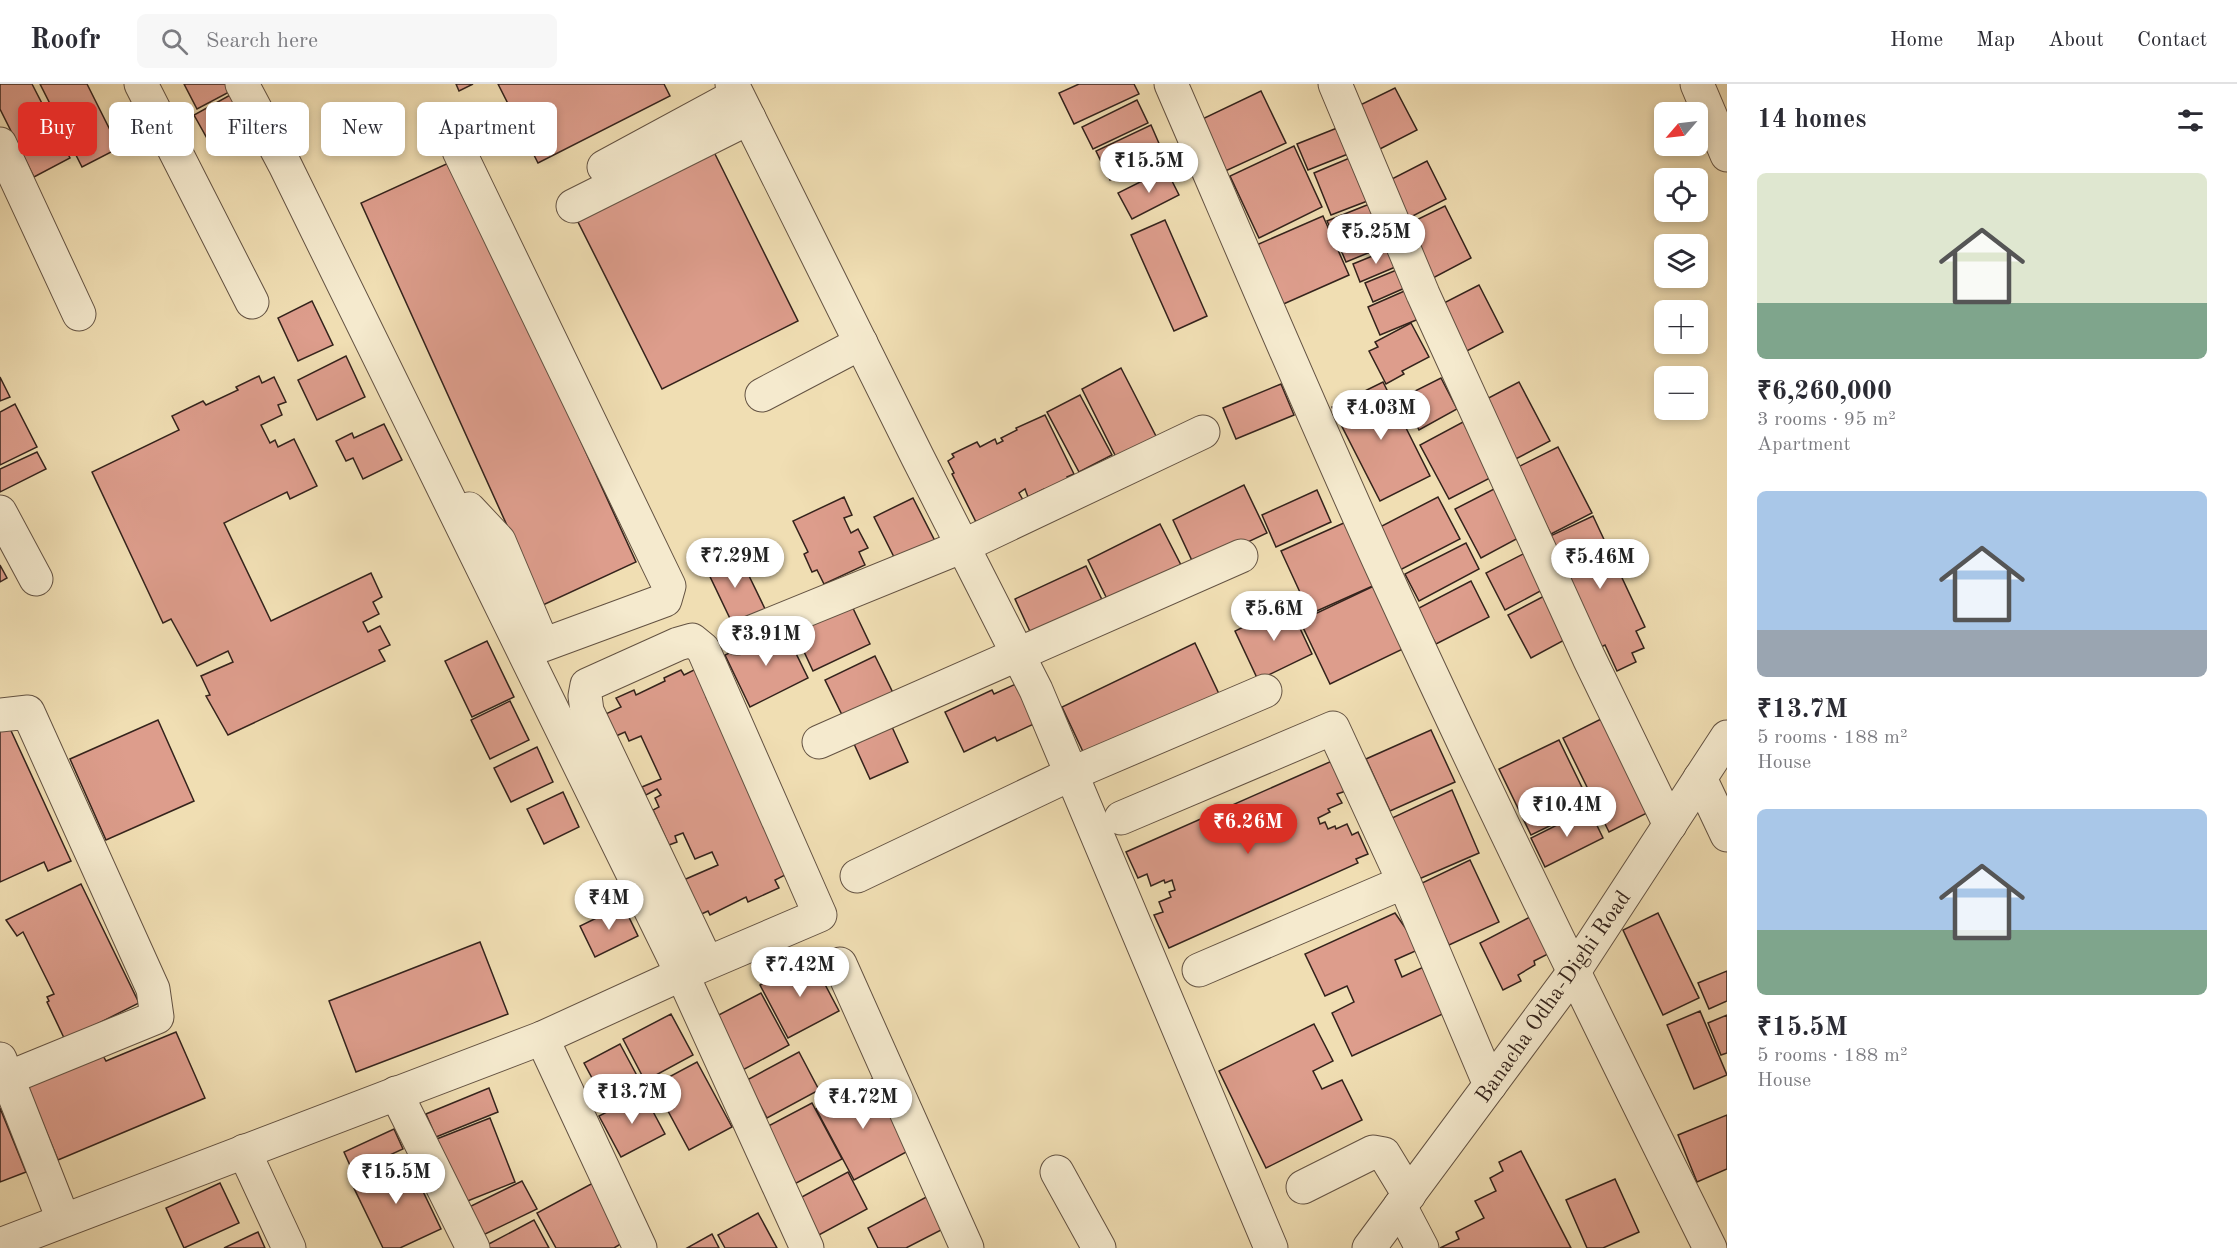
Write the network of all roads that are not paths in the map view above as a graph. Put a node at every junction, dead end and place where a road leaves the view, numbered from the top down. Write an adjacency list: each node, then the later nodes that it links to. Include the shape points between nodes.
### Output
1 (141, 84): 11 (street)
2 (242, 84): 17 (street)
3 (1171, 84): 37 (street, via 1385,575)
4 (1335, 84): 30 (street, via 1422,294)
5 (1697, 84): 8 (street)
6 (739, 99): 10 (street); 13 (street)
7 (0, 144): 12 (street)
8 (1727, 155)
9 (461, 156): 17 (street, via 669,586 665,600 543,645 499,541 468,509)
10 (570, 197)
11 (252, 302)
12 (79, 314)
13 (861, 343): 14 (street); 18 (street)
14 (762, 395)
15 (1203, 432): 18 (street)
16 (0, 512): 20 (street)
17 (456, 513): 35 (street)
18 (963, 546): 21 (street); 22 (street)
19 (1241, 556): 22 (street)
20 (36, 579)
21 (737, 638)
22 (1018, 654): 26 (street); 27 (street)
23 (1265, 691): 27 (street)
24 (0, 715): 39 (street, via 28,712 153,989 157,1017)
25 (1727, 737): 28 (street, Banacha Odha-Dighi Road)
26 (819, 742)
27 (1071, 774): 32 (street); 54 (street)
28 (1700, 778): 30 (street, Banacha Odha-Dighi Road); 31 (street)
29 (1121, 818): 33 (street, via 1333,728)
30 (1670, 825): 37 (street, Banacha Odha-Dighi Road)
31 (1727, 835)
32 (858, 876)
33 (1404, 882): 36 (street); 40 (street)
34 (840, 964): 52 (street)
35 (695, 969): 35 (street, via 587,711 585,696 587,684 692,640 703,649 820,915); 38 (street); 51 (street)
36 (1199, 970)
37 (1573, 973): 40 (street, Banacha Odha-Dighi Road); 57 (street)
38 (542, 1038): 41 (street); 50 (street)
39 (4, 1068): 46 (street)
40 (1490, 1085): 45 (street, Banacha Odha-Dighi Road)
41 (396, 1094): 42 (street); 49 (street)
42 (244, 1151): 46 (street); 48 (street)
43 (1057, 1172): 53 (street)
44 (1303, 1187): 45 (street, via 1373,1152 1384,1154)
45 (1404, 1201): 55 (street, Banacha Odha-Dighi Road); 56 (street)
46 (63, 1219): 47 (street)
47 (0, 1245)
48 (289, 1248)
49 (473, 1248)
50 (640, 1248)
51 (807, 1248)
52 (968, 1248)
53 (1099, 1248)
54 (1271, 1248)
55 (1368, 1248)
56 (1422, 1248)
57 (1710, 1248)

